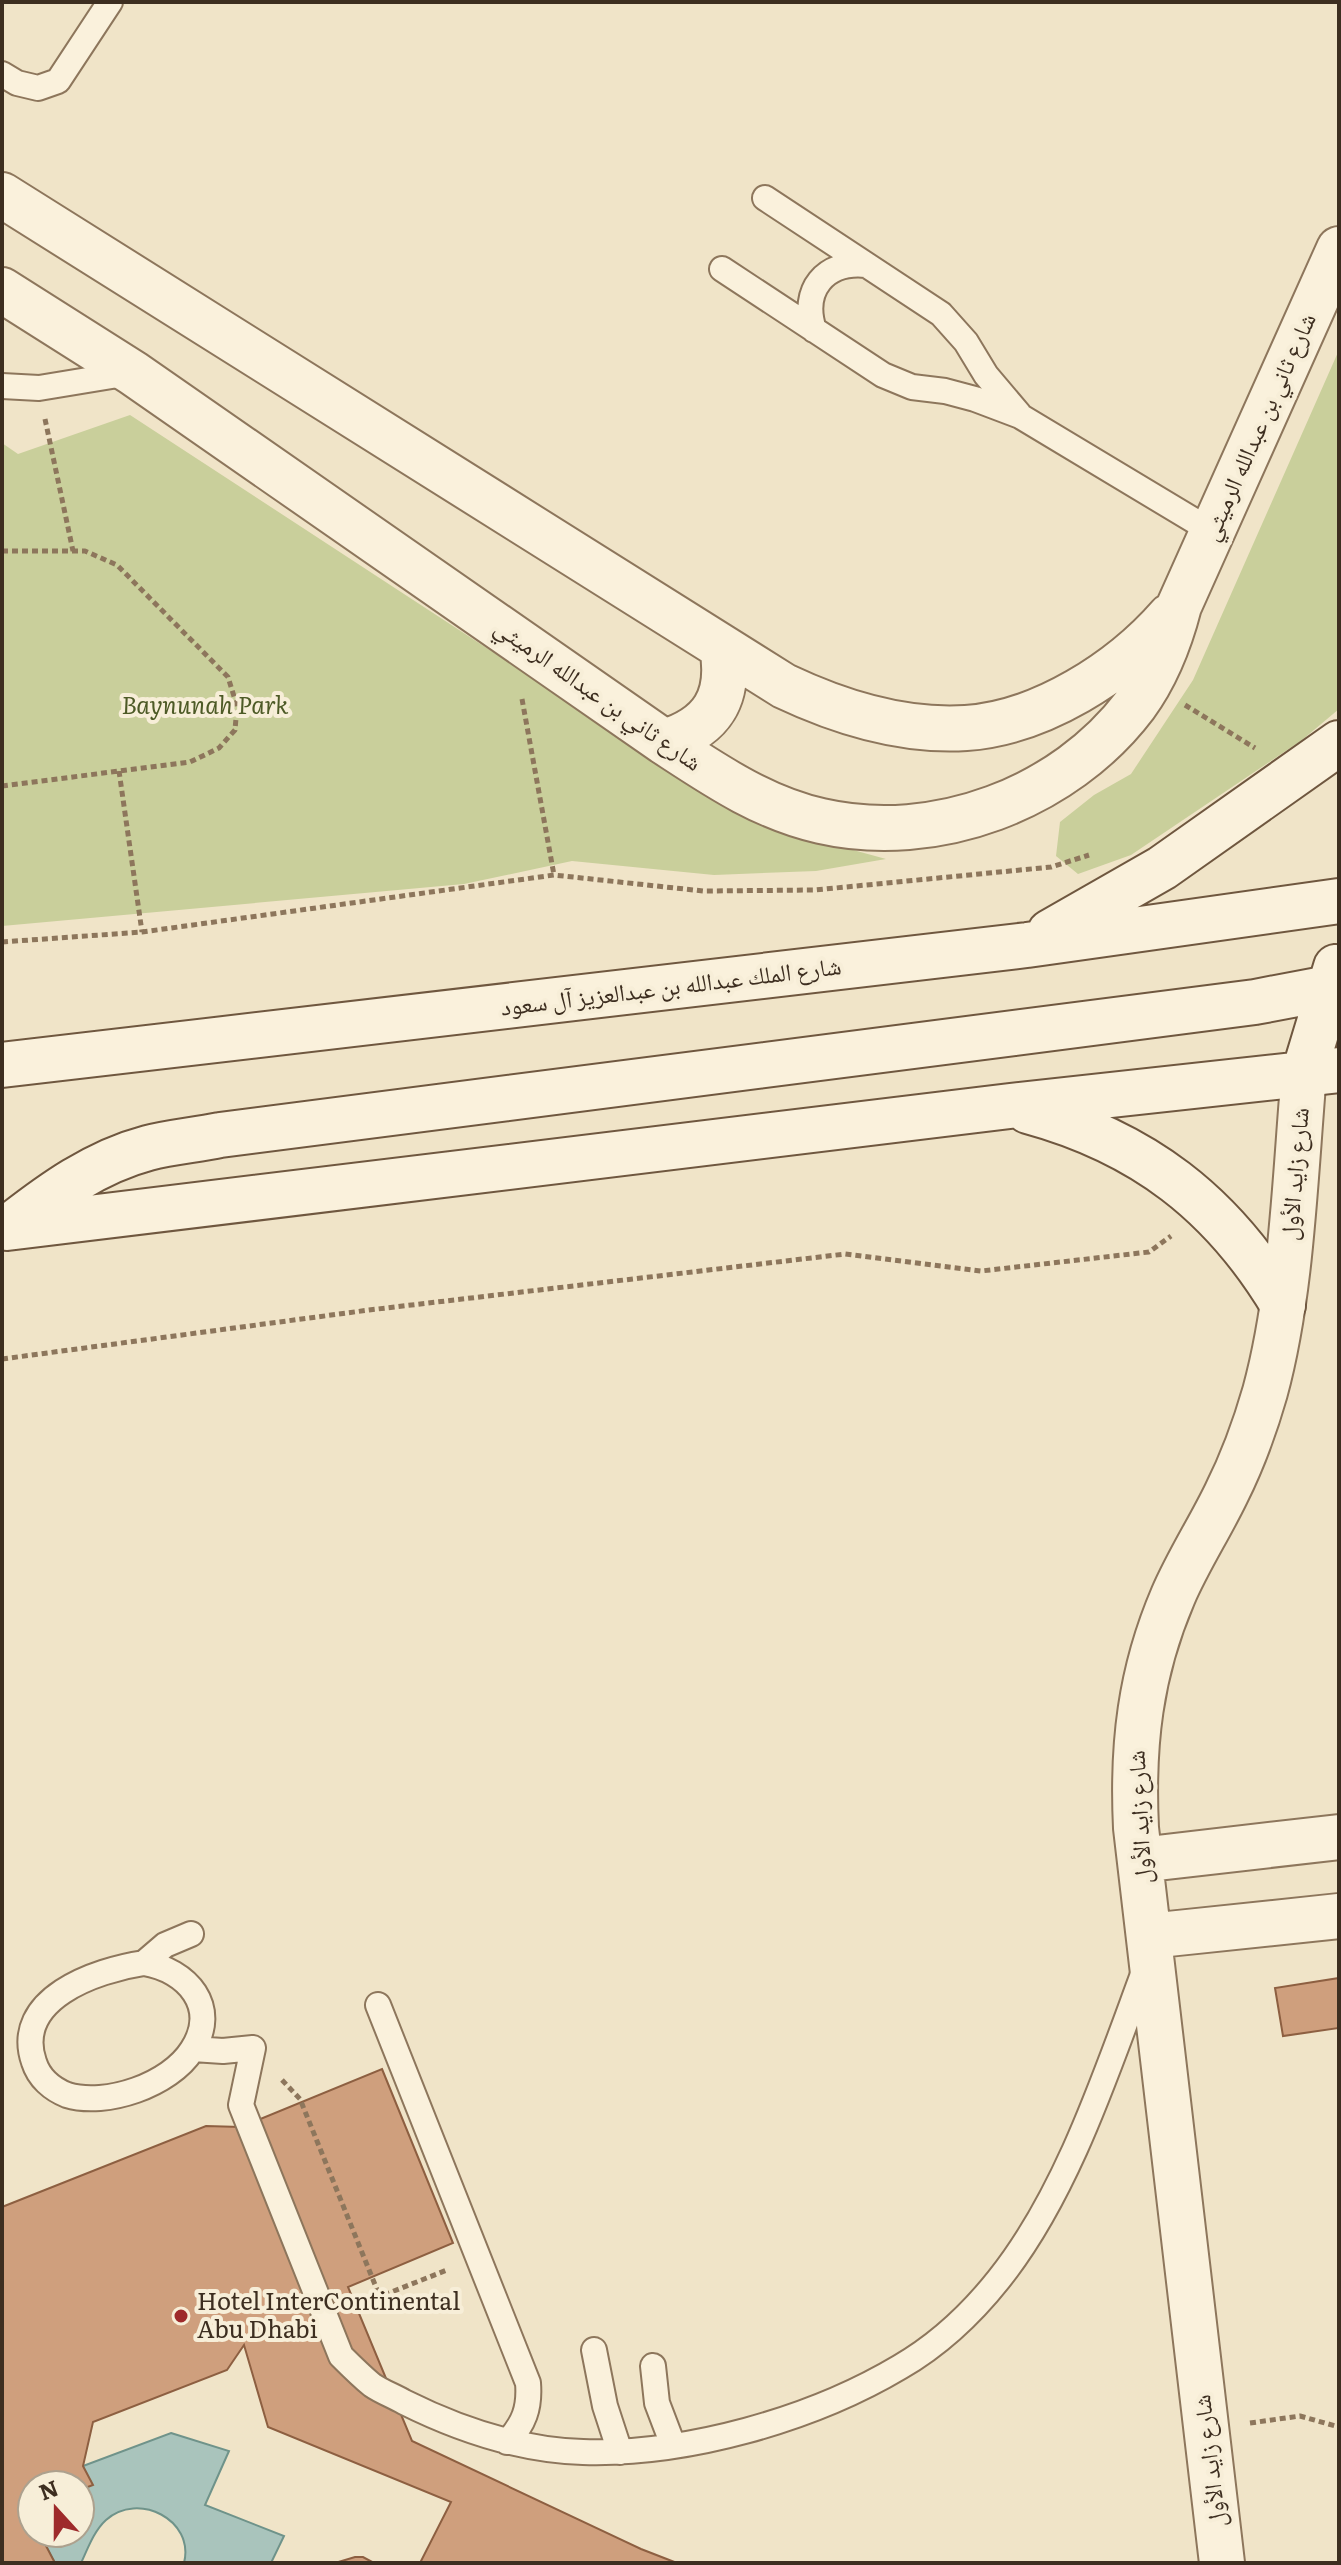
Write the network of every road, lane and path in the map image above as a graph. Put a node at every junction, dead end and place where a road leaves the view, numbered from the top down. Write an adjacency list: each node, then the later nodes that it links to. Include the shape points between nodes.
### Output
1 (110, 2): 2 (lane, via 58,81 38,88)
2 (2, 74)
3 (2, 195): 19 (street, شارع ثاني بن عبدالله الرميثي)
4 (765, 198): 6 (lane)
5 (1339, 249): 14 (street, شارع ثاني بن عبدالله الرميثي)
6 (866, 265): 9 (lane, via 841,266 820,281 810,304); 13 (lane, via 941,314)
7 (722, 269): 9 (lane)
8 (2, 290): 10 (street, شارع ثاني بن عبدالله الرميثي)
9 (814, 330): 13 (lane, via 897,382 957,394)
10 (133, 373): 12 (lane); 18 (street, شارع ثاني بن عبدالله الرميثي)
11 (2, 386): 12 (lane)
12 (39, 388): 16 (path)
13 (1020, 416): 14 (lane)
14 (1213, 532): 17 (street, شارع ثاني بن عبدالله الرميثي)
15 (2, 551): 16 (path)
16 (73, 551): 24 (path, via 117,565 228,677 237,706 235,730 219,748 190,762)
17 (1179, 606): 19 (street, شارع ثاني بن عبدالله الرميثي, via 1132,654 1087,687 1009,720 968,728 898,725 859,716 784,686); 20 (street, شارع ثاني بن عبدالله الرميثي)
18 (511, 635): 21 (street, شارع ثاني بن عبدالله الرميثي); 27 (path)
19 (722, 647): 21 (street, via 724,689 716,708 702,725)
20 (1149, 683): 21 (street, شارع ثاني بن عبدالله الرميثي, via 1119,724 1048,782 1012,802 935,825 857,827 784,811); 23 (path)
21 (664, 742)
22 (1339, 743): 31 (street, via 1162,868)
23 (1260, 752)
24 (119, 771): 25 (path); 29 (path)
25 (2, 786)
26 (1051, 867): 27 (path, via 815,890 703,891)
27 (554, 875): 29 (path)
28 (1339, 901): 31 (street, شارع الملك عبدالله بن عبدالعزيز آل سعود)
29 (142, 932): 30 (path)
30 (2, 942)
31 (1027, 945): 34 (street, شارع الملك عبدالله بن عبدالعزيز آل سعود)
32 (1335, 978): 35 (street, شارع زايد الأول); 37 (street, via 1255,1002 147,1148 51,1194)
33 (1339, 1041): 35 (street)
34 (2, 1065)
35 (1321, 1072): 36 (street); 39 (street, شارع زايد الأول)
36 (1010, 1106): 37 (street); 39 (street, via 1077,1126 1163,1170 1235,1236)
37 (6, 1228)
38 (1174, 1232): 40 (path, via 1149,1252 981,1271 845,1254)
39 (1283, 1305): 42 (street, شارع زايد الأول, via 1251,1435 1174,1594 1146,1676 1134,1781)
40 (2, 1359)
41 (1339, 1837): 42 (street)
42 (1140, 1860): 45 (street, شارع زايد الأول)
43 (1339, 1916): 45 (street)
44 (191, 1934): 46 (lane, via 165,1945)
45 (1149, 1946): 56 (street, شارع زايد الأول); 58 (lane, via 1100,2090 1052,2193 1025,2243 971,2312 938,2341 864,2387 762,2425)
46 (144, 1963): 48 (lane, via 177,1973 190,1985 201,2017); 48 (lane, via 99,1974 47,2003 30,2034 35,2067 59,2092 117,2096 156,2081)
47 (378, 2005): 50 (lane)
48 (193, 2049): 52 (lane, via 253,2048 241,2105)
49 (300, 2099): 51 (path)
50 (478, 2258): 51 (path); 57 (lane, via 528,2383 526,2416)
51 (380, 2297): 52 (path)
52 (326, 2318): 57 (lane, via 341,2356 374,2386 435,2417)
53 (594, 2350): 59 (lane)
54 (653, 2366): 58 (lane, via 657,2403)
55 (1339, 2427): 56 (path, via 1300,2416)
56 (1206, 2429): 60 (street, شارع زايد الأول)
57 (507, 2442): 59 (lane)
58 (673, 2445): 59 (lane)
59 (620, 2452)
60 (1213, 2559)

